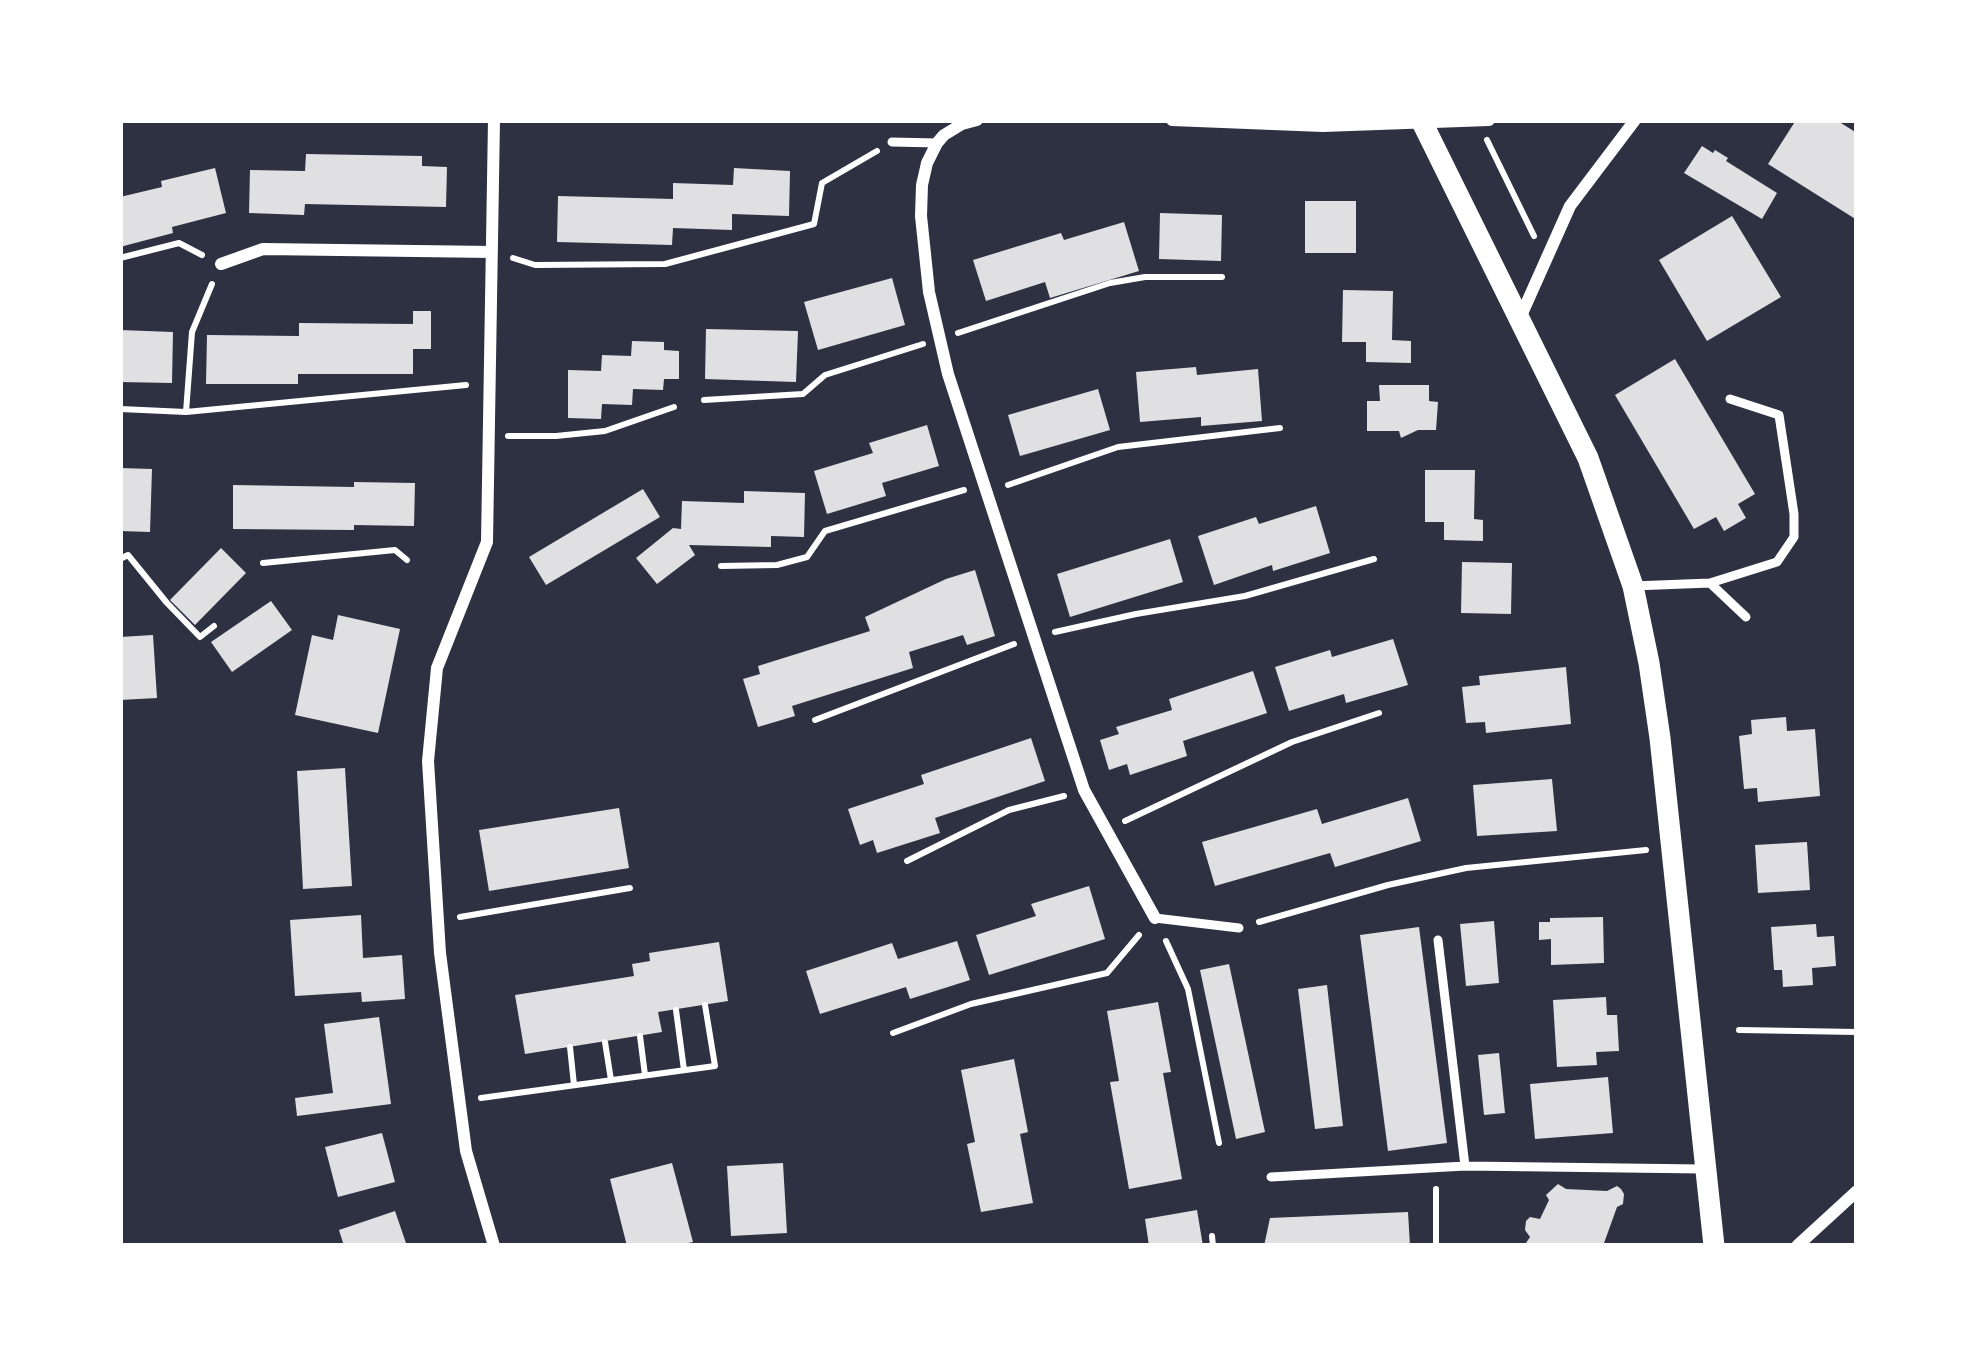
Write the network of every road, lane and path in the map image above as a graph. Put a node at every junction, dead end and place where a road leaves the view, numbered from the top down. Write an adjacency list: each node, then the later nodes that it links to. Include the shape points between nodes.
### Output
1 (494, 120): 11 (street)
2 (976, 120): 9 (street)
3 (1172, 120): 6 (street)
4 (1489, 120): 6 (street)
5 (1634, 120): 14 (street, via 1570,206)
6 (1422, 122): 14 (street)
7 (1486, 138): 10 (path)
8 (892, 142): 9 (lane); 11 (path, via 822,183 814,224 664,264 535,265)
9 (937, 143): 22 (street, via 922,185 926,269 948,374)
10 (1534, 236)
11 (492, 252): 13 (street, via 263,249); 15 (street)
12 (120, 258): 13 (path, via 179,243)
13 (221, 264): 19 (path, via 192,332)
14 (1520, 320): 29 (street, via 1588,458)
15 (491, 382): 19 (path); 21 (street)
16 (1730, 399): 28 (lane, via 1779,415 1794,537 1777,562)
17 (674, 407): 21 (path, via 605,431)
18 (120, 409): 19 (path)
19 (186, 412)
20 (1280, 428): 22 (path, via 1118,447)
21 (490, 436): 41 (street, via 487,542 436,668 428,760)
22 (986, 488): 27 (path, via 825,531 807,557); 32 (street)
23 (120, 559): 31 (path, via 128,554 200,637)
24 (1374, 559): 32 (path, via 1245,596)
25 (407, 560): 26 (path, via 395,550)
26 (263, 563)
27 (721, 566)
28 (1710, 584): 29 (lane); 30 (lane)
29 (1633, 586): 60 (street, via 1660,738)
30 (1746, 616)
31 (214, 626)
32 (1034, 637): 34 (path); 35 (street)
33 (1379, 713): 36 (path, via 1292,742)
34 (815, 720)
35 (1084, 790): 36 (street); 38 (path, via 1009,810)
36 (1106, 830): 40 (street)
37 (1649, 850): 42 (path, via 1466,868)
38 (907, 861)
39 (630, 888): 41 (path)
40 (1155, 917): 42 (lane); 48 (path, via 1107,973 971,1004); 57 (path, via 1188,989)
41 (438, 921): 56 (street)
42 (1239, 928)
43 (1438, 940): 58 (lane)
44 (705, 1005): 52 (path, via 715,1066)
45 (676, 1010): 52 (path)
46 (1739, 1030): 47 (path)
47 (1857, 1032)
48 (893, 1033)
49 (640, 1036): 53 (path)
50 (605, 1042): 54 (path)
51 (570, 1047): 55 (path)
52 (684, 1070): 53 (path)
53 (645, 1075): 54 (path)
54 (611, 1080): 55 (path)
55 (574, 1085): 56 (path)
56 (459, 1101): 64 (street)
57 (1219, 1143)
58 (1465, 1166): 59 (lane); 60 (lane)
59 (1435, 1167): 61 (lane); 66 (path)
60 (1706, 1169): 67 (street)
61 (1271, 1177)
62 (1857, 1191): 68 (street)
63 (1211, 1236): 65 (path)
64 (494, 1246)
65 (1213, 1246)
66 (1436, 1246)
67 (1714, 1246)
68 (1797, 1246)

